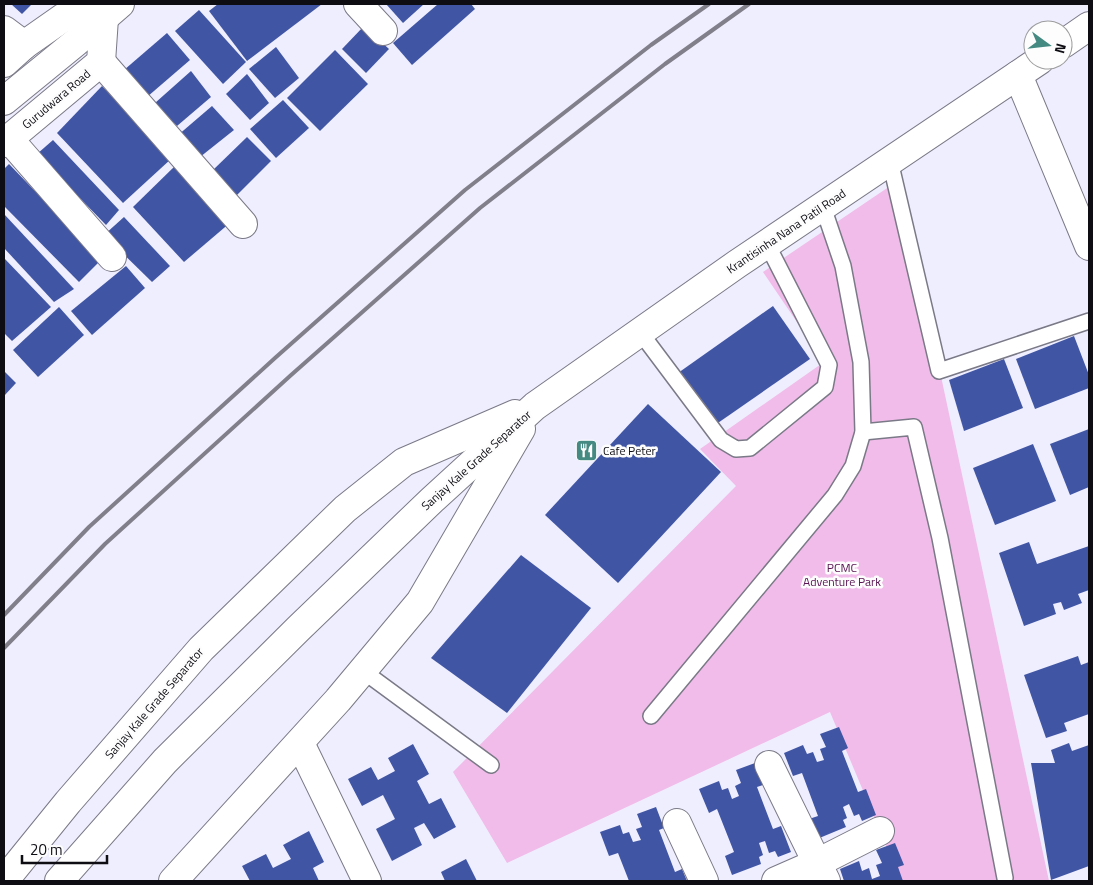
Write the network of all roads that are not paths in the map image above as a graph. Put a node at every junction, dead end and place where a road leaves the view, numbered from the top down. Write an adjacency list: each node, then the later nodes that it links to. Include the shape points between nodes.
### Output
1 (358, 4): 4 (main road)
2 (112, 11): 5 (main road, via 64,18); 7 (main road, Gurudwara Road); 11 (main road)
3 (1089, 26): 6 (main road)
4 (383, 31)
5 (14, 37): 8 (main road)
6 (1073, 37)
7 (101, 62): 12 (main road, Gurudwara Road); 15 (main road)
8 (4, 63)
9 (1026, 70): 13 (main road, Krantisinha Nana Patil Road)
10 (1030, 70): 17 (main road)
11 (4, 101)
12 (6, 141): 18 (main road)
13 (890, 161): 14 (main road, Krantisinha Nana Patil Road); 19 (lane, via 938,371)
14 (823, 206): 16 (main road, Krantisinha Nana Patil Road); 22 (lane, via 843,266 861,362)
15 (243, 224)
16 (766, 244): 20 (main road, Krantisinha Nana Patil Road); 20 (lane, via 830,365 825,387 750,448 736,449 721,440)
17 (1089, 246)
18 (112, 256)
19 (1089, 321)
20 (640, 332): 21 (main road, Krantisinha Nana Patil Road)
21 (535, 406): 23 (main road, via 420,602); 32 (main road, Sanjay Kale Grade Separator, via 404,462 345,509 201,649); 33 (main road, Sanjay Kale Grade Separator, via 432,500 172,754)
22 (863, 432): 24 (lane, via 853,466 835,495); 31 (lane, via 914,427 940,538)
23 (363, 671): 25 (main road); 27 (lane)
24 (651, 716)
25 (300, 743): 34 (main road); 35 (main road)
26 (769, 764): 30 (main road)
27 (491, 765)
28 (677, 823): 36 (main road)
29 (880, 831): 30 (main road)
30 (821, 872): 37 (main road)
31 (1005, 878)
32 (4, 881)
33 (59, 881)
34 (173, 881)
35 (367, 881)
36 (704, 881)
37 (776, 881)

